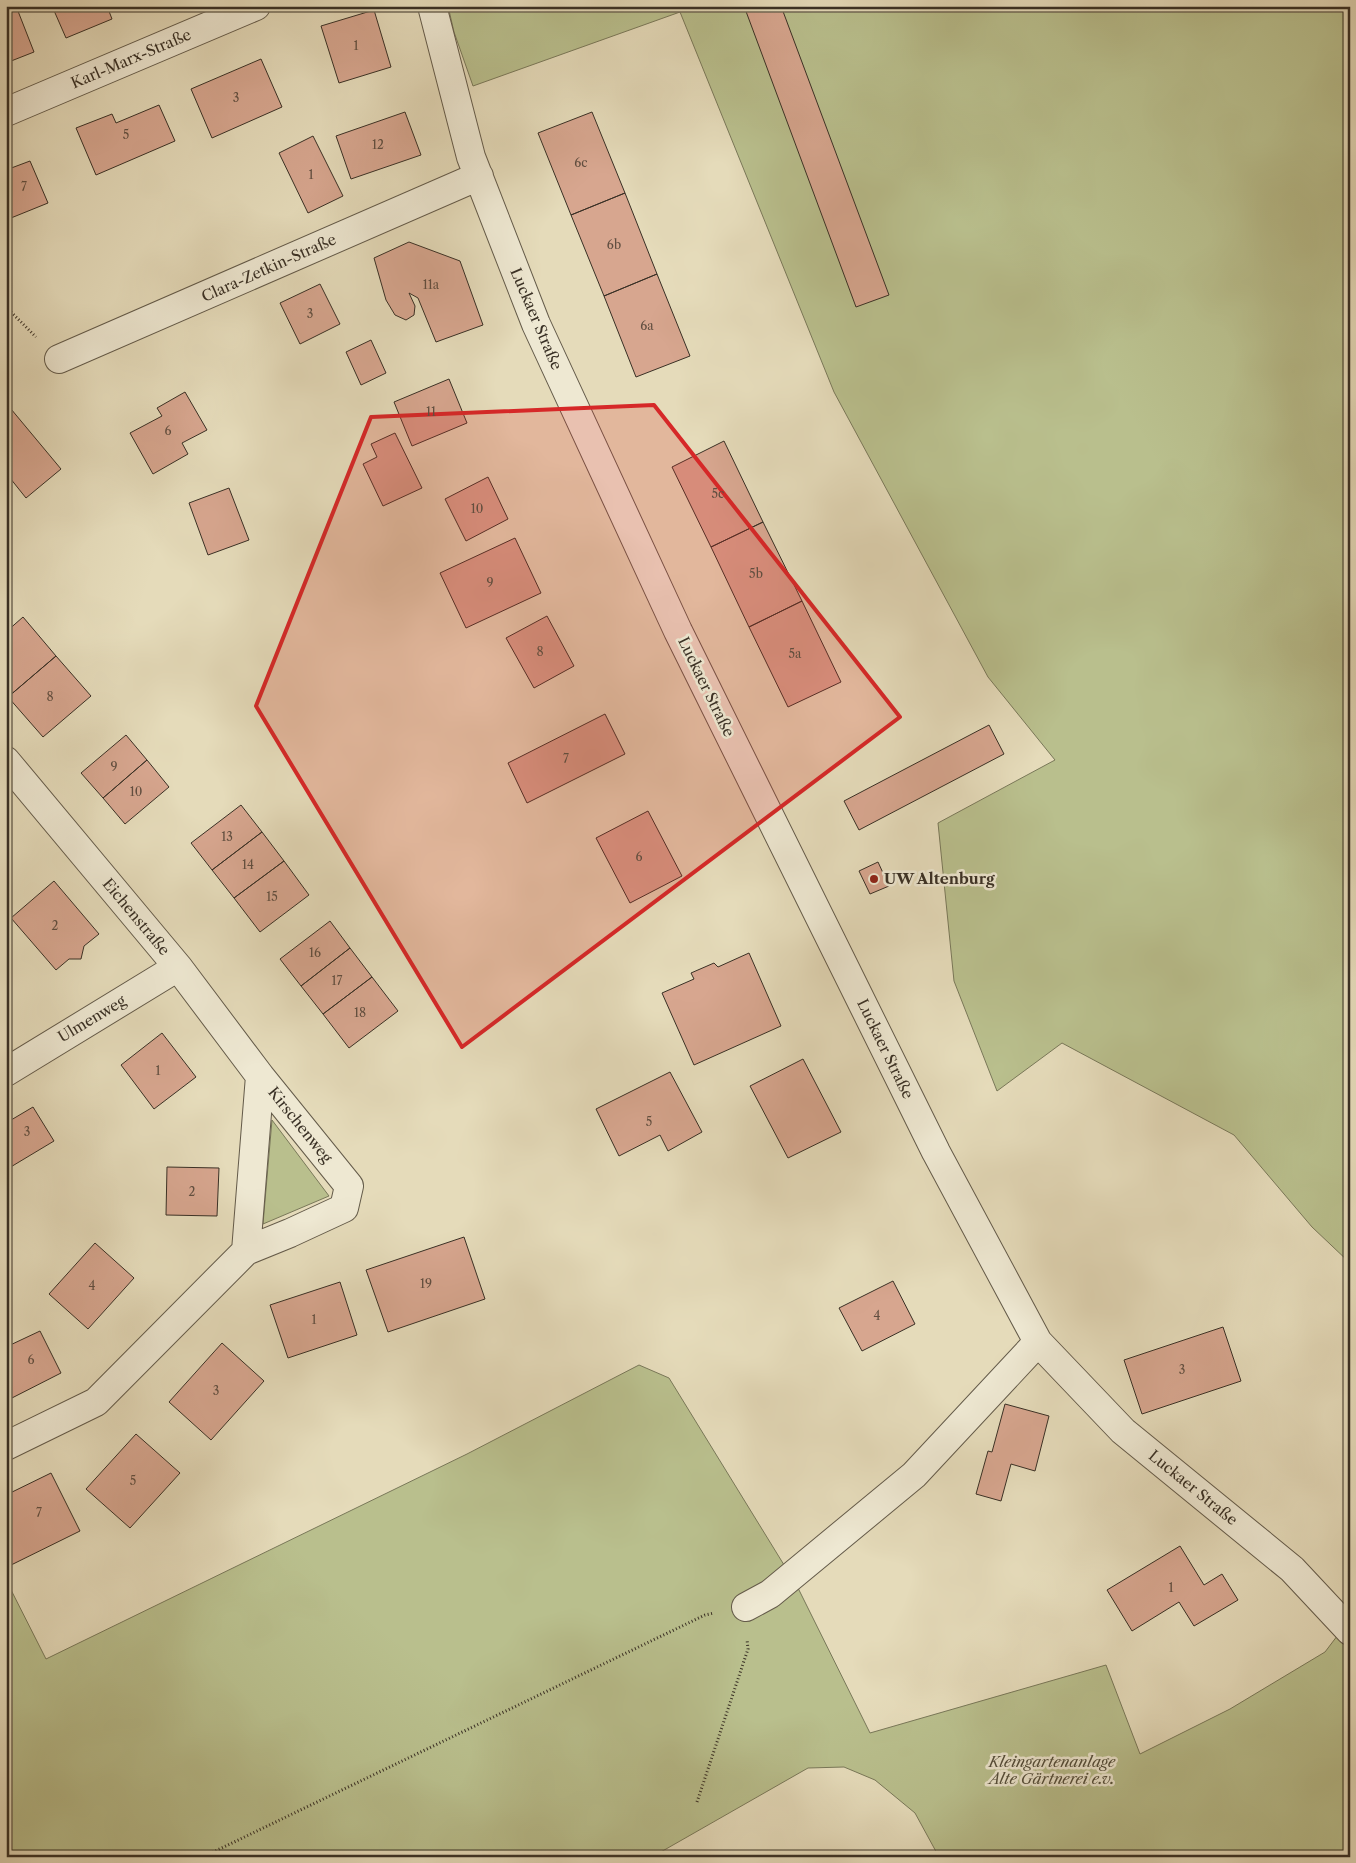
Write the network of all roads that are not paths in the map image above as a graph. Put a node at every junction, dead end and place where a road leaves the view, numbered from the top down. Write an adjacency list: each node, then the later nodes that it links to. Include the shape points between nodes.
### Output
1 (256, 6): 3 (street, Karl-Marx-Straße)
2 (432, 6): 4 (street, Luckaer Straße)
3 (6, 112)
4 (479, 176): 5 (street, Clara-Zetkin-Straße); 11 (street, Luckaer Straße, via 536,324 678,631 936,1152)
5 (59, 359)
6 (6, 761): 7 (street, Eichenstraße)
7 (178, 967): 8 (street, Ulmenweg); 9 (street, Eichenstraße)
8 (6, 1072)
9 (260, 1076): 10 (street, Kirschenweg); 10 (street, Kirschenweg, via 349,1186 344,1208)
10 (246, 1251): 12 (street, Kirschenweg, via 96,1402)
11 (1038, 1342): 13 (street, via 914,1475 770,1594); 14 (street, Luckaer Straße, via 1123,1430 1292,1569)
12 (6, 1446)
13 (746, 1607)
14 (1350, 1631)

